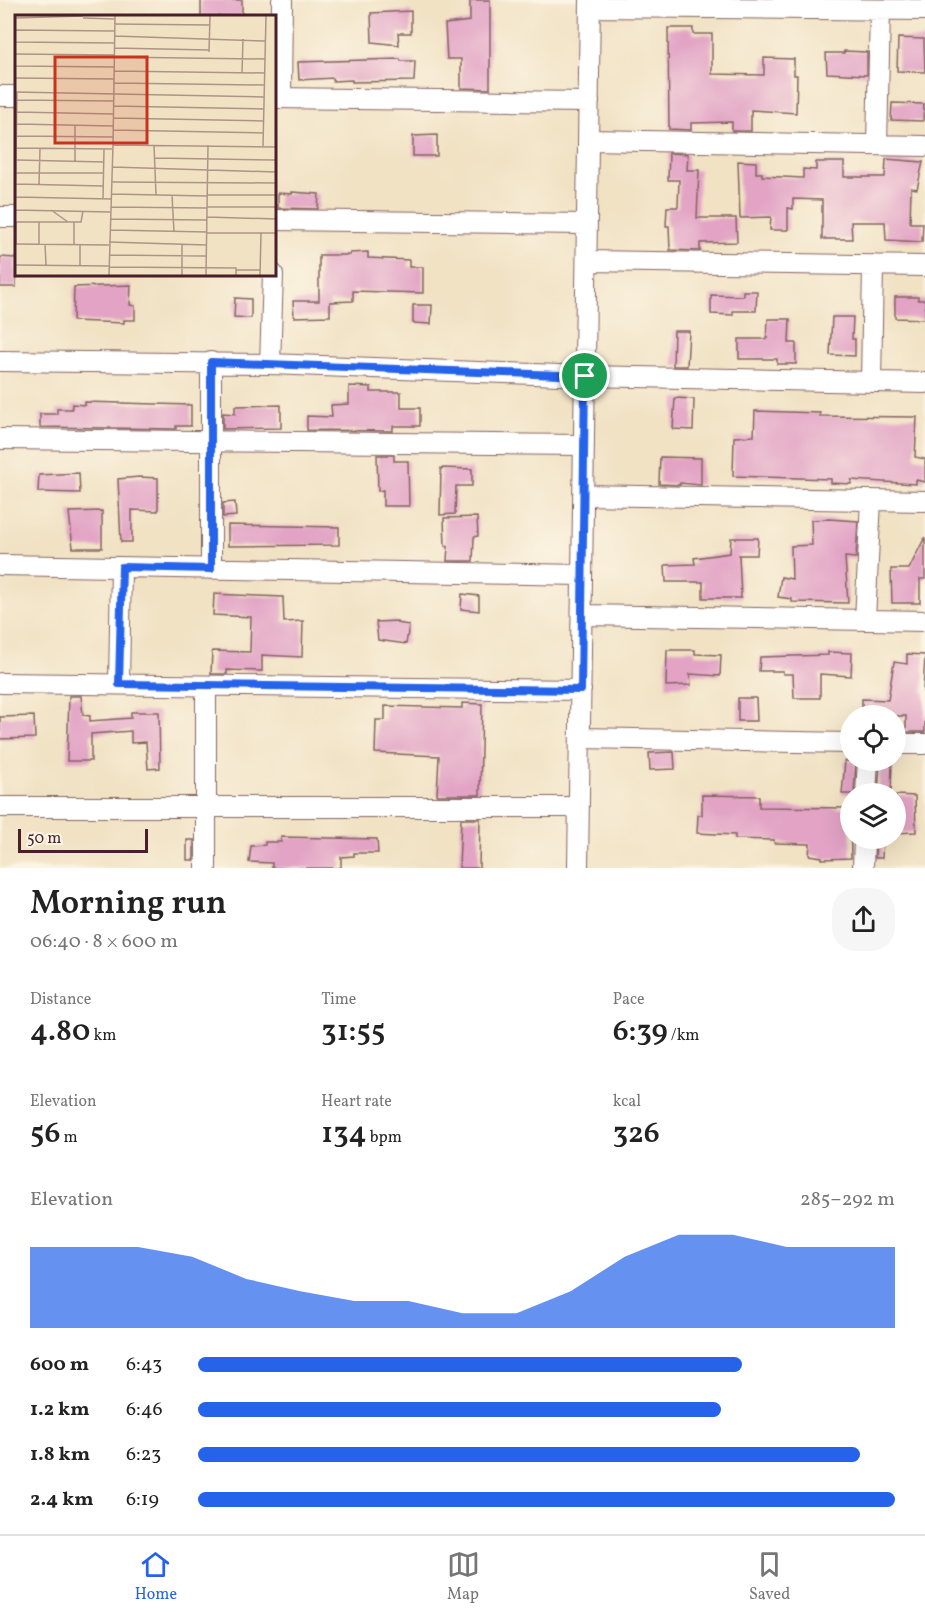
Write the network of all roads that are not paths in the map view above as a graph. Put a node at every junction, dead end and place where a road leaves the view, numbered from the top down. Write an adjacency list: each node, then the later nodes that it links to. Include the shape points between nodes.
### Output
1 (282, 0): 5 (street)
2 (590, 3): 3 (street); 6 (street)
3 (880, 9): 4 (street); 8 (street)
4 (925, 10)
5 (278, 98): 6 (street)
6 (589, 102): 7 (street)
7 (588, 140): 8 (street); 11 (street)
8 (877, 145): 9 (street)
9 (925, 146)
10 (276, 220): 11 (street)
11 (587, 224): 12 (street)
12 (587, 261): 13 (street); 19 (street)
13 (873, 265): 14 (street); 20 (street)
14 (925, 266)
15 (273, 276): 18 (street)
16 (0, 361): 17 (street)
17 (211, 362): 18 (street); 23 (street)
18 (270, 364): 19 (street)
19 (585, 376): 20 (street); 24 (street)
20 (871, 382): 21 (street)
21 (925, 383)
22 (0, 439): 23 (street)
23 (211, 441): 24 (street); 30 (street)
24 (584, 445): 25 (street)
25 (583, 495): 26 (street); 31 (street)
26 (871, 500): 27 (street); 33 (street)
27 (925, 501)
28 (0, 565): 29 (street)
29 (122, 567): 30 (street); 36 (street)
30 (211, 569): 31 (street)
31 (582, 575): 32 (street)
32 (582, 615): 33 (street); 38 (street)
33 (865, 620): 34 (street)
34 (925, 621)
35 (0, 683): 36 (street)
36 (119, 684): 37 (street)
37 (206, 686): 38 (street); 44 (street)
38 (581, 690): 39 (street)
39 (580, 738): 40 (street); 45 (street)
40 (840, 743)
41 (906, 744): 42 (street)
42 (925, 744)
43 (0, 807): 44 (street)
44 (207, 807): 45 (street); 47 (street)
45 (579, 807): 48 (street)
46 (864, 849): 49 (street)
47 (206, 868)
48 (578, 868)
49 (863, 868)

